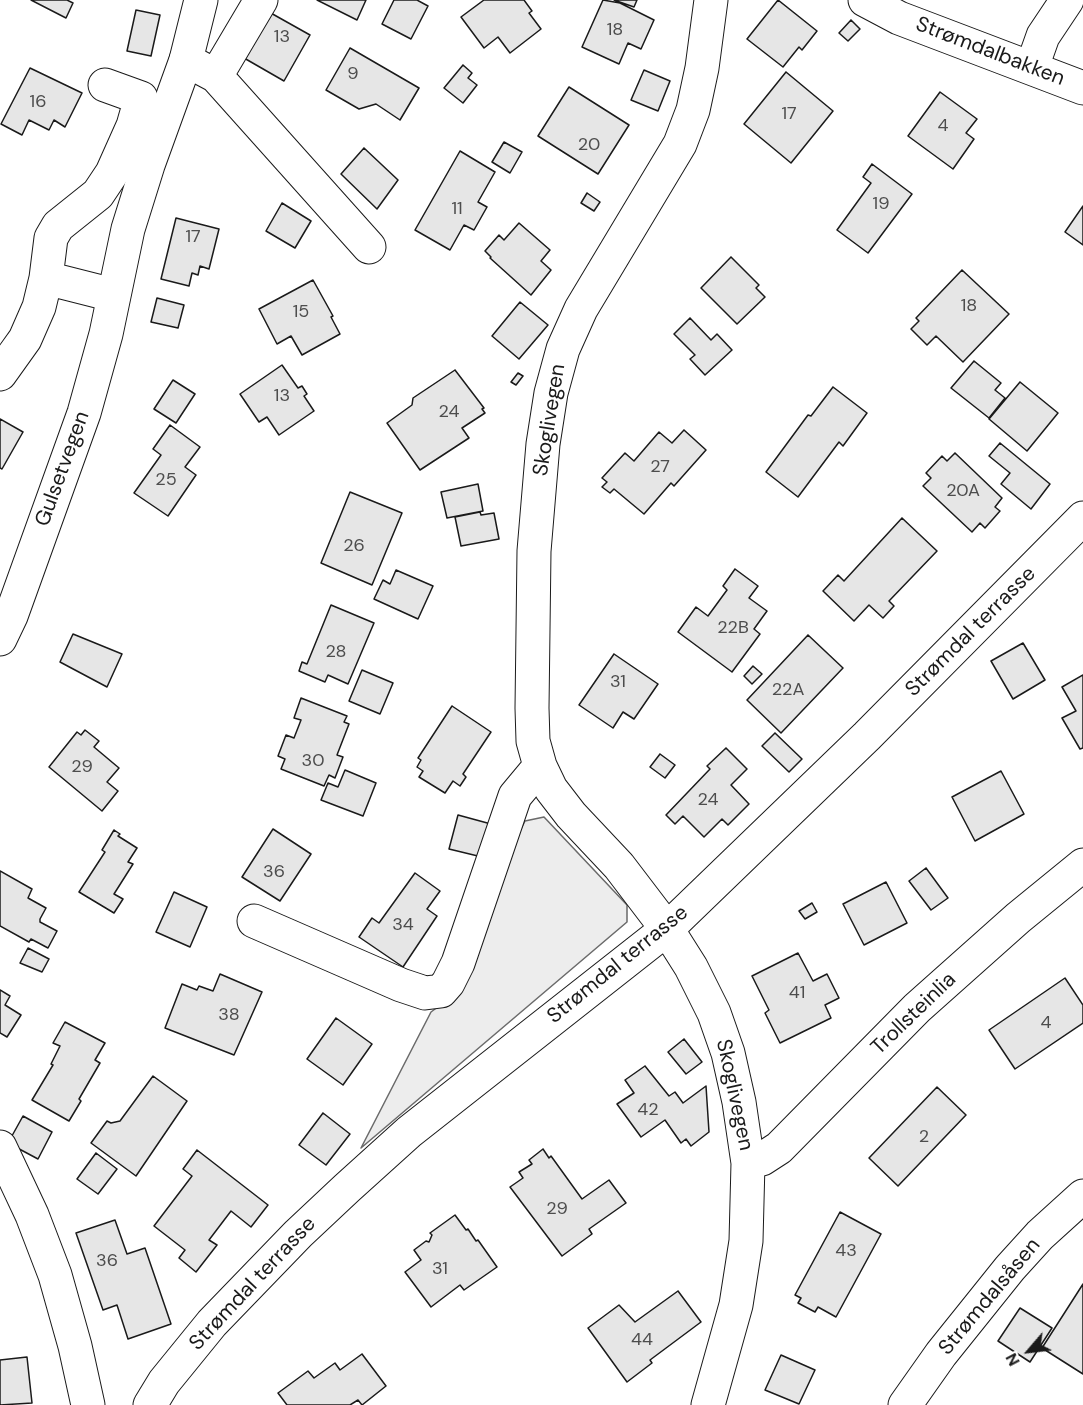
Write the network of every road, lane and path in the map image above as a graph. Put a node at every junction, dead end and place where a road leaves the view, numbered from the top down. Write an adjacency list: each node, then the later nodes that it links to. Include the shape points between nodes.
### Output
1 (201, 0): 6 (street, Gulsetvegen)
2 (261, 0): 8 (street)
3 (711, 0): 17 (street, Skoglivegen, via 693,110 680,144 582,309 563,349 551,393 534,550 532,708 533,741)
4 (865, 0): 7 (street, Strømdalbakken, via 899,18)
5 (1067, 0): 7 (street, via 1043,36)
6 (186, 60): 8 (street); 13 (street, Gulsetvegen, via 137,197)
7 (1032, 67): 10 (street, Strømdalbakken)
8 (216, 76): 11 (street)
9 (105, 85): 12 (street, via 141,98 133,126 98,194 58,226 51,238)
10 (1083, 87)
11 (369, 247)
12 (46, 278): 13 (street); 14 (street, via 25,339)
13 (113, 295): 16 (street, Gulsetvegen, via 84,413)
14 (0, 374)
15 (1083, 518): 20 (street, Strømdal terrasse, via 873,730)
16 (0, 639)
17 (540, 766): 19 (street, via 515,796 458,963 441,990 425,993 401,985); 20 (street, Skoglivegen, via 558,798 619,866)
18 (1083, 865): 22 (street, Trollsteinlia, via 917,1008 779,1148)
19 (254, 921)
20 (667, 929): 22 (street, Skoglivegen, via 714,1013 728,1053); 25 (street, Strømdal terrasse, via 409,1132 347,1188 212,1323)
21 (0, 1147): 24 (street, via 55,1275)
22 (748, 1163): 26 (street, Skoglivegen, via 746,1241 740,1284)
23 (1083, 1196): 27 (street, Strømdalsåsen, via 1010,1268)
24 (88, 1405)
25 (150, 1405)
26 (708, 1405)
27 (905, 1405)

